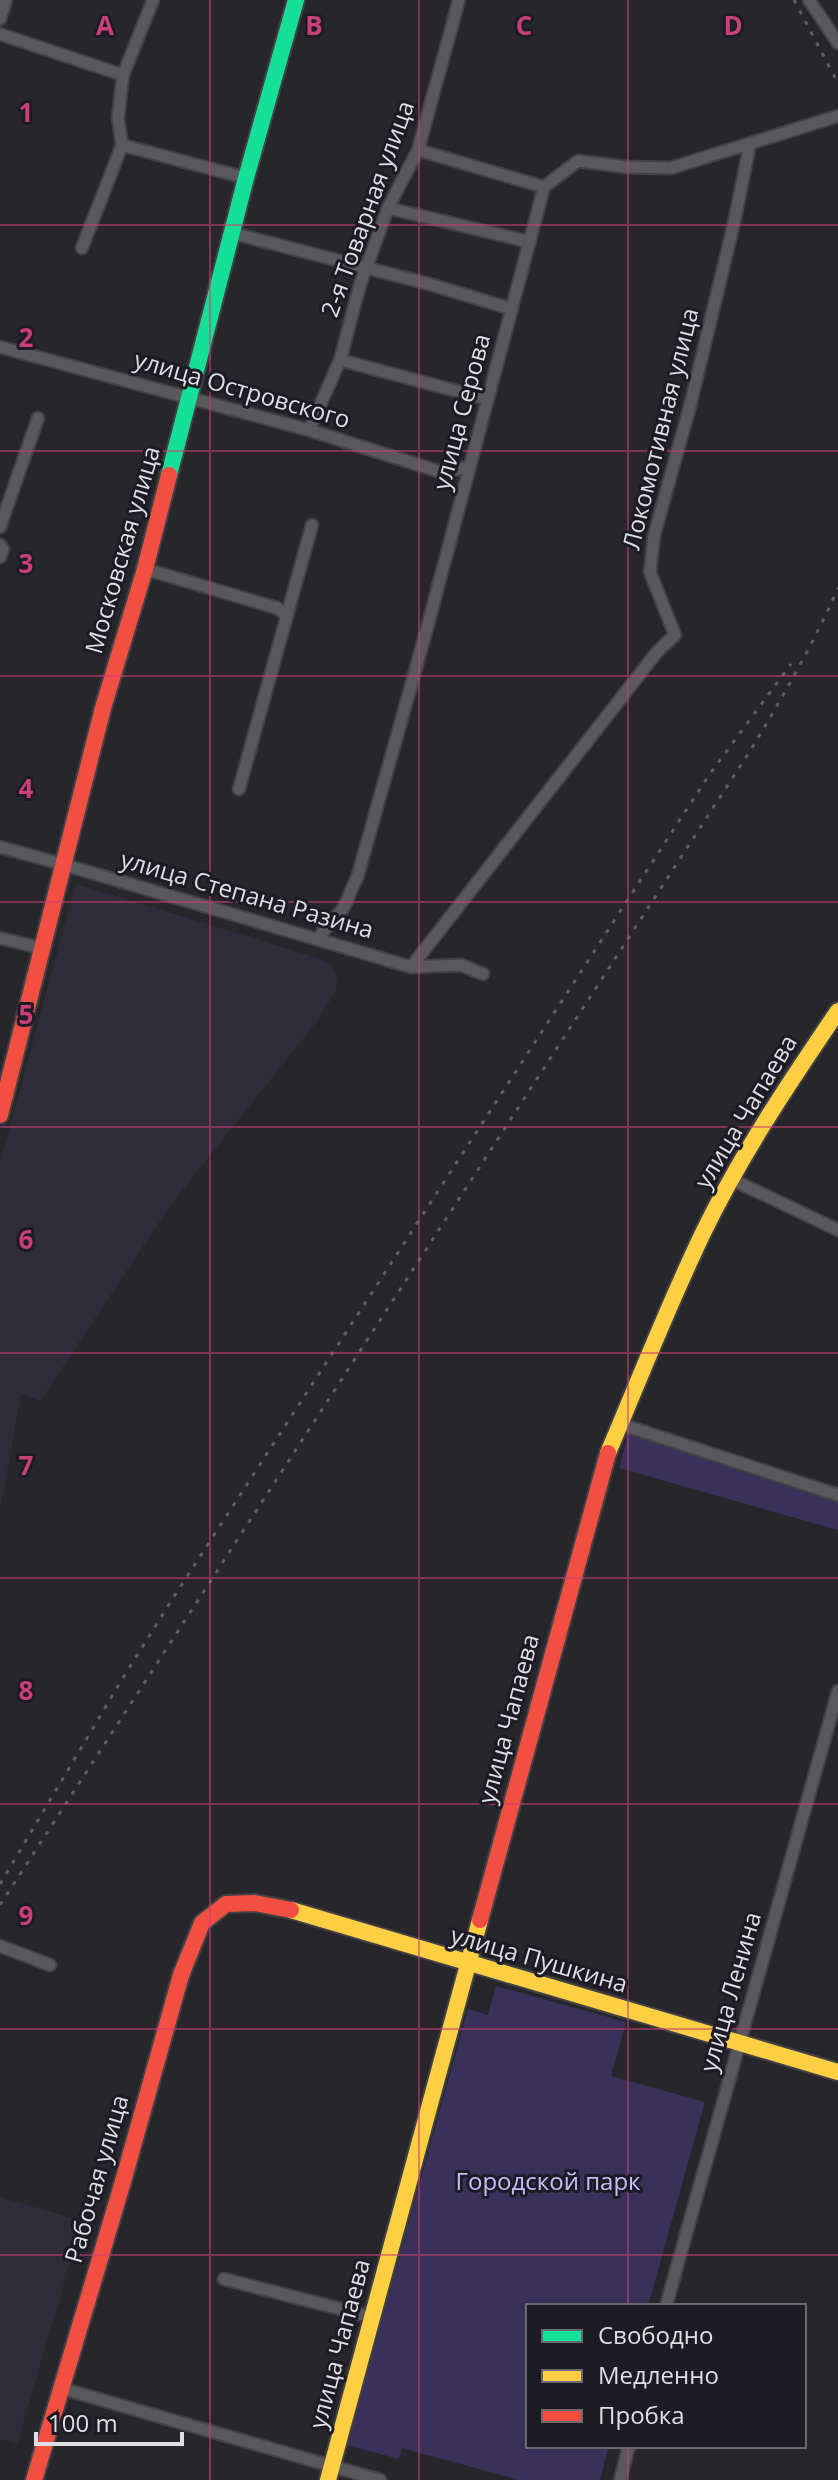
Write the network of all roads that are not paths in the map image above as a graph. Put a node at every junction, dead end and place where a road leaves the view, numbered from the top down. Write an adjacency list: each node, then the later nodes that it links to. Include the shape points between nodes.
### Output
1 (6, 0): 6 (street)
2 (153, 0): 9 (street)
3 (296, 0): 14 (street, Московская улица)
4 (459, 0): 13 (street, 2-я Товарная улица)
5 (809, 0): 8 (street)
6 (0, 19)
7 (0, 34): 9 (street)
8 (838, 43)
9 (123, 75): 12 (street, via 118,118)
10 (838, 116): 11 (street)
11 (750, 144): 15 (street, via 671,168 578,161); 41 (street, Локомотивная улица, via 690,406 654,536 650,572 675,635)
12 (122, 145): 14 (street); 19 (street)
13 (418, 150): 15 (street); 16 (street, 2-я Товарная улица)
14 (246, 178): 17 (street, Московская улица)
15 (544, 187): 18 (street, улица Серова)
16 (388, 208): 18 (street); 20 (street, 2-я Товарная улица)
17 (232, 233): 20 (street); 24 (street, Московская улица)
18 (530, 242): 21 (street, улица Серова)
19 (82, 248)
20 (366, 269): 21 (street); 23 (street, 2-я Товарная улица)
21 (512, 309): 25 (street, улица Серова)
22 (0, 347): 24 (street, улица Островского)
23 (340, 360): 25 (street); 27 (street, 2-я Товарная улица)
24 (191, 397): 27 (street, улица Островского); 33 (street, Московская улица)
25 (487, 399): 28 (street, улица Серова)
26 (38, 418): 30 (street)
27 (309, 430): 28 (street, улица Островского, via 441,472)
28 (470, 467): 39 (street, улица Серова, via 358,875 344,907)
29 (312, 525): 34 (street)
30 (0, 527)
31 (0, 545): 32 (street)
32 (0, 557)
33 (145, 569): 34 (street, via 277,608); 37 (street, Московская улица, via 103,708)
34 (287, 616): 35 (street)
35 (239, 789)
36 (0, 847): 37 (street, улица Степана Разина)
37 (65, 865): 39 (street, улица Степана Разина); 40 (street, Московская улица)
38 (0, 938): 40 (street)
39 (318, 938): 41 (street, улица Степана Разина)
40 (41, 948): 44 (street, Московская улица)
41 (411, 967): 42 (street, улица Степана Разина, via 461,965)
42 (483, 974)
43 (838, 1011): 45 (street, улица Чапаева)
44 (0, 1115)
45 (731, 1179): 46 (street); 47 (street, улица Чапаева)
46 (838, 1230)
47 (620, 1424): 48 (street); 53 (street, улица Чапаева, via 604,1462)
48 (838, 1495)
49 (838, 1691): 54 (street, улица Ленина)
50 (226, 1904): 53 (street, улица Пушкина, via 279,1907); 59 (street, Рабочая улица, via 202,1923 181,1975)
51 (0, 1946): 52 (street)
52 (50, 1965)
53 (469, 1965): 54 (street, улица Пушкина); 58 (street, улица Чапаева)
54 (739, 2044): 55 (street, улица Пушкина); 57 (street, улица Ленина)
55 (838, 2072)
56 (224, 2279): 58 (street)
57 (667, 2304)
58 (372, 2317): 61 (street, улица Чапаева)
59 (60, 2388): 61 (street); 62 (street, Рабочая улица)
60 (628, 2448): 64 (street)
61 (330, 2473): 63 (street)
62 (34, 2480)
63 (380, 2480)
64 (620, 2480)

